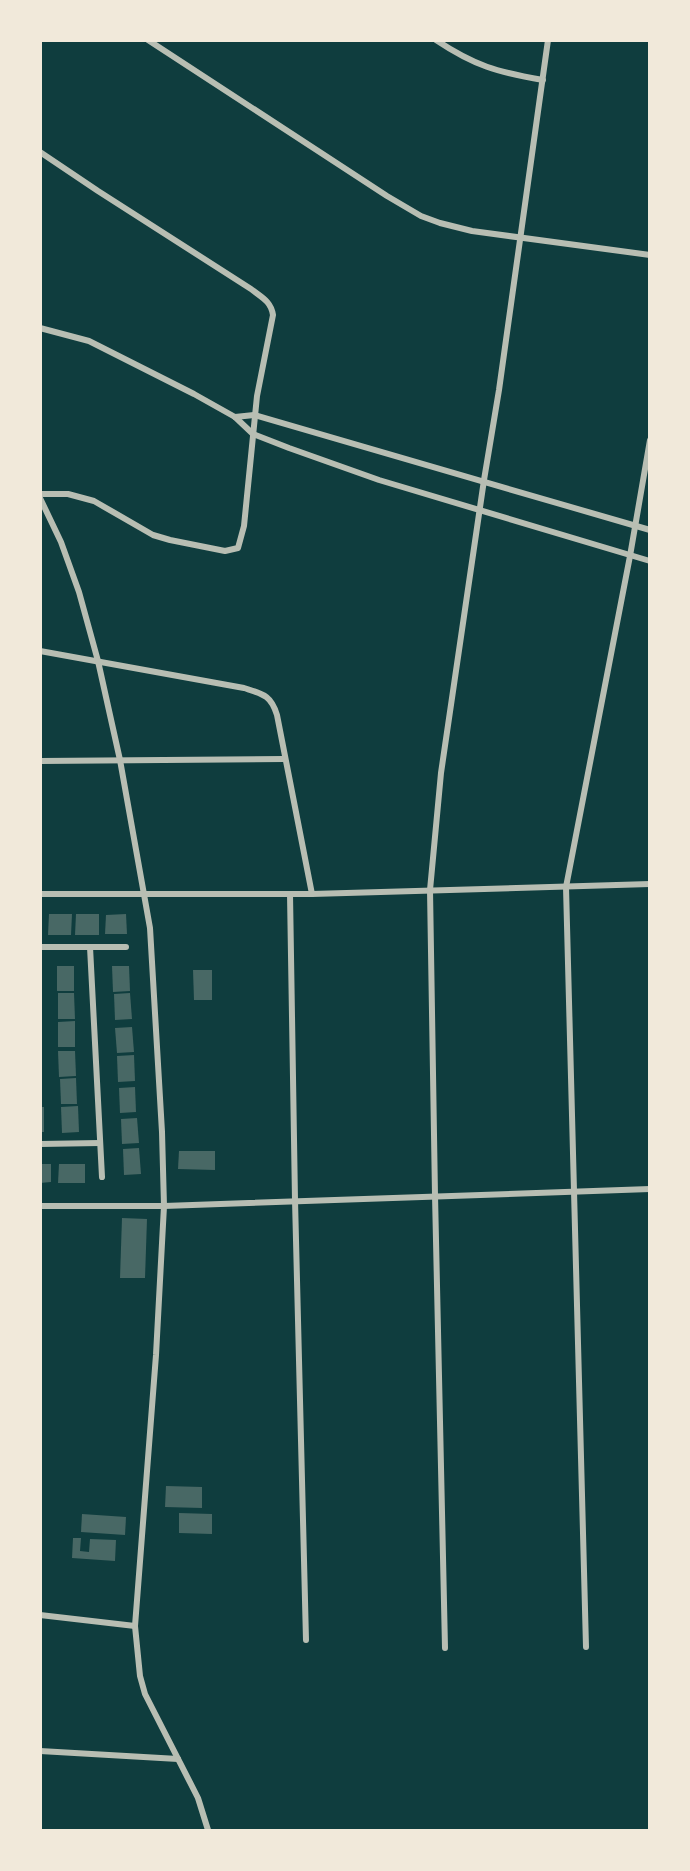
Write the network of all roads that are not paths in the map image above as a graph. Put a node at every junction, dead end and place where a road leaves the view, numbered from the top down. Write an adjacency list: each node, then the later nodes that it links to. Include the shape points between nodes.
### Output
1 (148, 40): 6 (street, via 421,216 472,231)
2 (436, 40): 4 (street, via 488,69)
3 (548, 40): 4 (street)
4 (543, 80): 6 (street)
5 (40, 152): 9 (street, via 271,305 271,332)
6 (520, 238): 7 (street); 13 (street)
7 (650, 255)
8 (40, 328): 10 (street, via 89,341)
9 (254, 415): 10 (street); 11 (street); 13 (street)
10 (235, 417): 11 (street)
11 (253, 434): 14 (street, via 244,526 238,548 225,551 170,540 153,535 94,501 68,494); 15 (street, via 379,480)
12 (650, 440): 16 (street)
13 (484, 480): 15 (street); 16 (street)
14 (40, 496): 21 (street, via 79,592)
15 (480, 511): 18 (street); 27 (street, via 441,773)
16 (636, 526): 17 (street); 18 (street)
17 (650, 530)
18 (630, 556): 19 (street); 26 (street)
19 (650, 561)
20 (40, 651): 21 (street)
21 (98, 661): 22 (street, via 262,694 275,708); 23 (street)
22 (284, 759): 23 (street); 30 (street)
23 (120, 760): 24 (street); 31 (street)
24 (40, 761)
25 (650, 884): 26 (street)
26 (566, 887): 27 (street); 39 (street)
27 (430, 890): 30 (street); 40 (street)
28 (40, 894): 31 (street)
29 (290, 894): 30 (street); 31 (street); 41 (street)
30 (312, 894)
31 (145, 895): 43 (street)
32 (40, 947): 33 (street)
33 (90, 947): 34 (street); 35 (street)
34 (126, 947)
35 (100, 1143): 36 (street); 37 (street)
36 (40, 1144)
37 (102, 1177)
38 (650, 1189): 39 (street)
39 (573, 1191): 40 (street); 47 (street)
40 (435, 1195): 41 (street); 48 (street)
41 (295, 1200): 43 (street); 46 (street)
42 (40, 1206): 43 (street)
43 (164, 1206): 45 (street)
44 (40, 1615): 45 (street)
45 (135, 1626): 50 (street, via 140,1676)
46 (306, 1640)
47 (586, 1647)
48 (445, 1648)
49 (40, 1751): 50 (street)
50 (178, 1760): 51 (street, via 198,1798)
51 (208, 1830)

